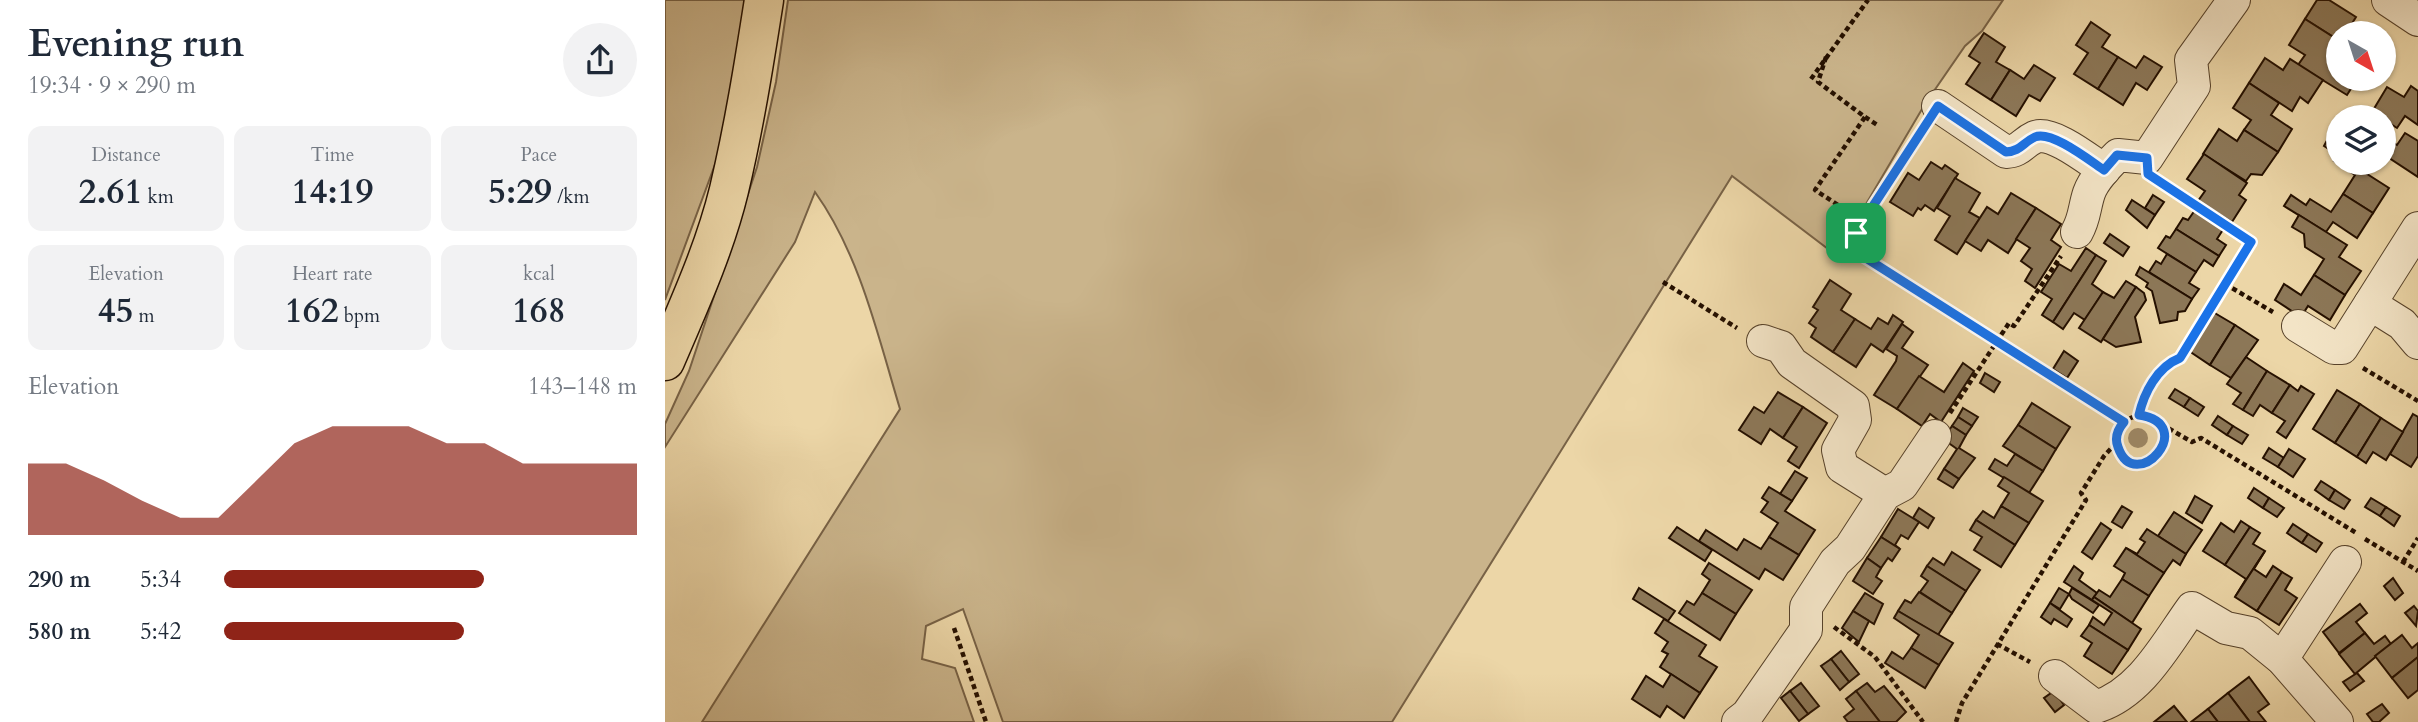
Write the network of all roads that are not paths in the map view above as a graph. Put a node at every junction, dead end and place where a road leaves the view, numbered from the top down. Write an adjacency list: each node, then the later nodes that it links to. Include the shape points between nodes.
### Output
1 (764, 0): 13 (main road, via 729,192)
2 (2234, 0): 6 (street, via 2191,60 2194,86 2147,158 2117,155)
3 (2388, 0): 4 (street)
4 (2418, 20)
5 (1938, 106): 6 (street, via 2006,152 2048,135)
6 (2104, 170): 8 (street, via 2089,193 2085,218)
7 (2418, 228): 9 (street)
8 (2077, 232)
9 (2370, 304): 10 (street, via 2341,348); 12 (street, via 2402,324)
10 (2298, 326)
11 (1763, 341): 15 (street, via 1781,347 1792,363 1853,406 1855,420 1838,450 1842,467)
12 (2418, 343)
13 (665, 360)
14 (1935, 436): 15 (street, via 1902,485)
15 (1885, 494): 19 (street, via 1806,607 1806,630)
16 (2345, 562): 17 (street)
17 (2282, 659): 18 (street, via 2250,633 2227,628 2192,608 2143,676 2108,703 2096,707); 20 (street)
18 (2055, 676)
19 (1738, 722)
20 (2337, 722)

